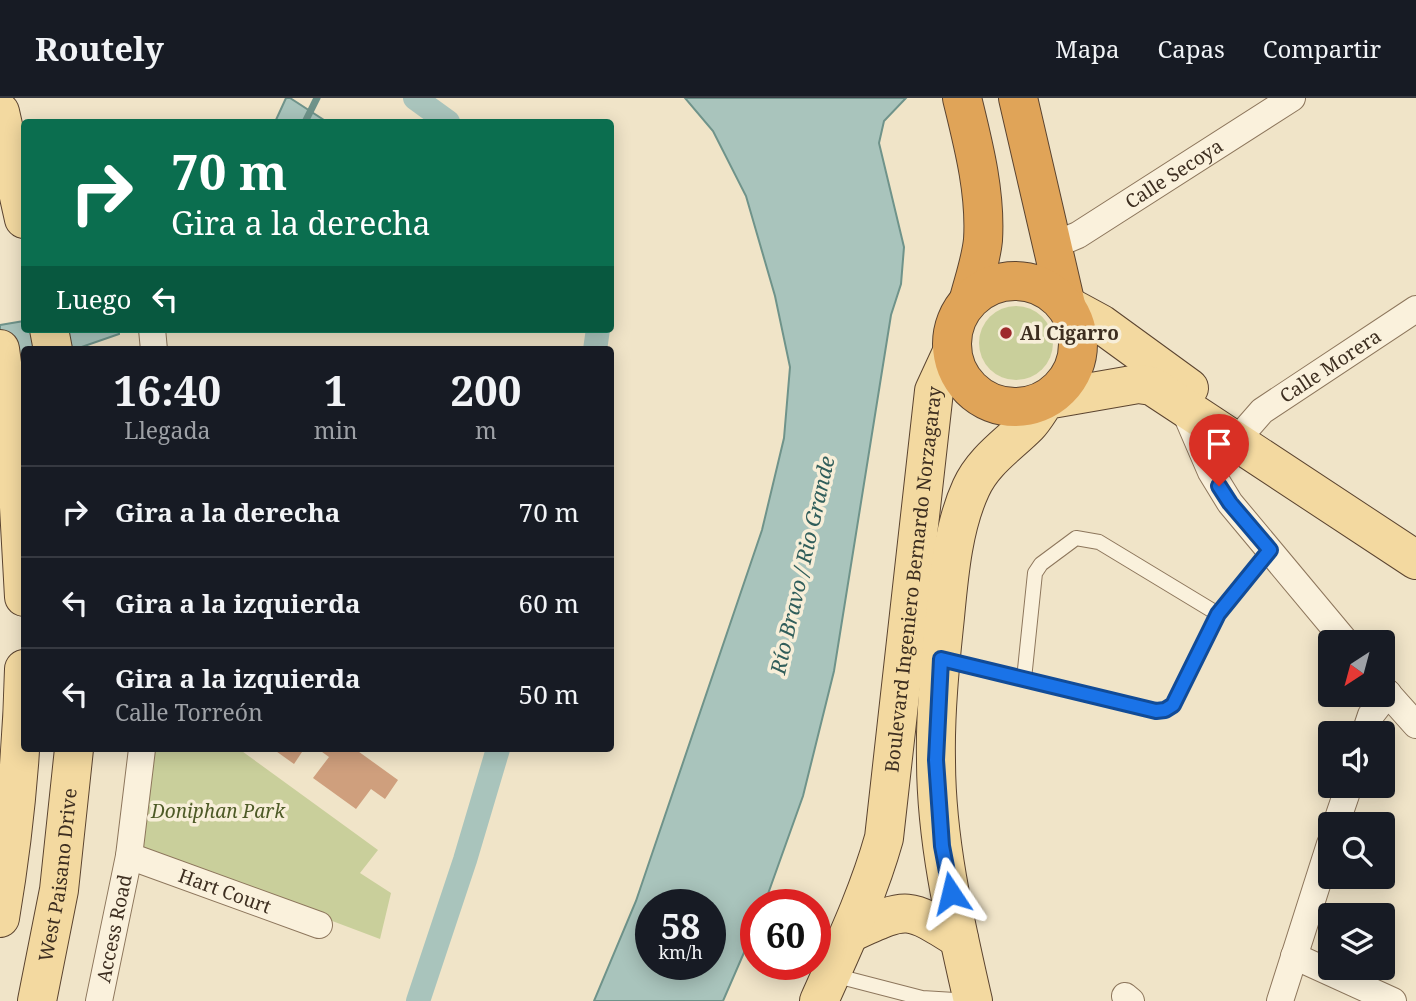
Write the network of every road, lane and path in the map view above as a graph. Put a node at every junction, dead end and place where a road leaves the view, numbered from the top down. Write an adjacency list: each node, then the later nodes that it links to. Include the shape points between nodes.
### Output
1 (962, 98): 7 (highway, via 982,203 983,240)
2 (1017, 98): 6 (highway)
3 (1292, 98): 6 (street, Calle Secoya, via 1078,235)
4 (0, 112): 5 (main road)
5 (21, 206)
6 (1052, 246): 8 (highway)
7 (969, 299): 8 (highway, via 992,285 1019,280 1053,292); 11 (highway, via 958,314)
8 (1066, 305): 12 (main road, via 1101,324); 13 (highway, via 1079,346 1063,386)
9 (1416, 309): 14 (street, Calle Morera, via 1262,411)
10 (0, 349): 16 (main road, via 17,471)
11 (952, 352): 13 (highway, via 970,389 987,401 1006,407); 32 (main road, Boulevard Ingeniero Bernardo Norzagaray, via 934,391 884,838)
12 (1187, 398): 13 (main road, via 1145,384); 14 (main road); 17 (street, via 1219,486); 18 (main road)
13 (1046, 400): 21 (main road, Boulevard Ingeniero Bernardo Norzagaray, via 1029,424 995,455 972,485 962,509)
14 (1248, 427): 15 (main road)
15 (1416, 538)
16 (21, 543)
17 (1270, 550): 19 (lane); 20 (street)
18 (1416, 560)
19 (1218, 614): 22 (lane, via 1173,705 1165,710); 22 (lane, via 1099,542 1076,538 1035,573)
20 (1336, 630)
21 (941, 659): 22 (lane); 33 (main road, Boulevard Ingeniero Bernardo Norzagaray, via 938,809)
22 (1024, 679)
23 (1395, 701): 24 (street)
24 (1416, 725)
25 (21, 751): 30 (main road)
26 (74, 752): 36 (main road, West Paisano Drive, via 59,890)
27 (142, 752): 28 (street, Access Road)
28 (129, 856): 31 (street, Hart Court); 37 (street, Access Road)
29 (1318, 881): 34 (street)
30 (0, 918)
31 (319, 925)
32 (850, 933): 33 (main road, via 903,912 919,915); 35 (main road, Boulevard Ingeniero Bernardo Norzagaray)
33 (959, 939): 38 (main road, Boulevard Ingeniero Bernardo Norzagaray)
34 (1294, 956): 39 (street); 40 (street)
35 (825, 988): 38 (lane)
36 (37, 1001)
37 (99, 1001)
38 (972, 1001)
39 (1280, 1001)
40 (1393, 1001)

